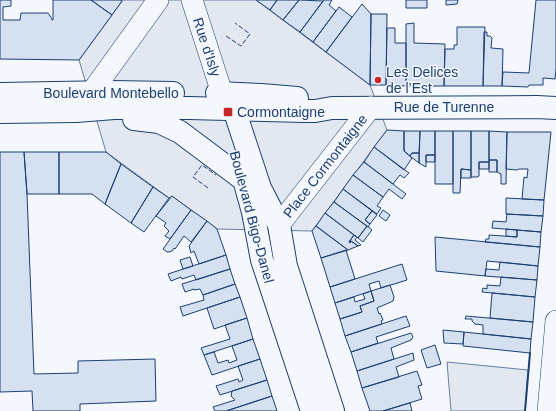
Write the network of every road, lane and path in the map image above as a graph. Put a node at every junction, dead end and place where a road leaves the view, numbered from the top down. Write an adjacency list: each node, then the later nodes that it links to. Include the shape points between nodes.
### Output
1 (158, 0): 3 (street)
2 (192, 0): 5 (street, Rue d'Isly)
3 (91, 93): 4 (main road, Boulevard Montebello); 5 (main road, Boulevard Montebello)
4 (0, 94)
5 (225, 104): 6 (main road, Rue de Turenne, via 262,95 302,98 332,108); 8 (main road, Boulevard Montebello); 10 (main road, Boulevard Bigo-Danel); 11 (main road, Boulevard Bigo-Danel, via 260,188)
6 (371, 108): 7 (main road, Rue de Turenne); 11 (street, Place Cormontaigne)
7 (556, 108)
8 (76, 111): 9 (main road, Boulevard Montebello); 10 (main road, via 159,122 180,132)
9 (0, 112)
10 (244, 180): 14 (main road, Boulevard Bigo-Danel, via 262,260)
11 (279, 225): 15 (main road, Boulevard Bigo-Danel, via 286,266)
12 (556, 321): 13 (street)
13 (553, 388): 16 (street)
14 (312, 411)
15 (333, 411)
16 (548, 411)

